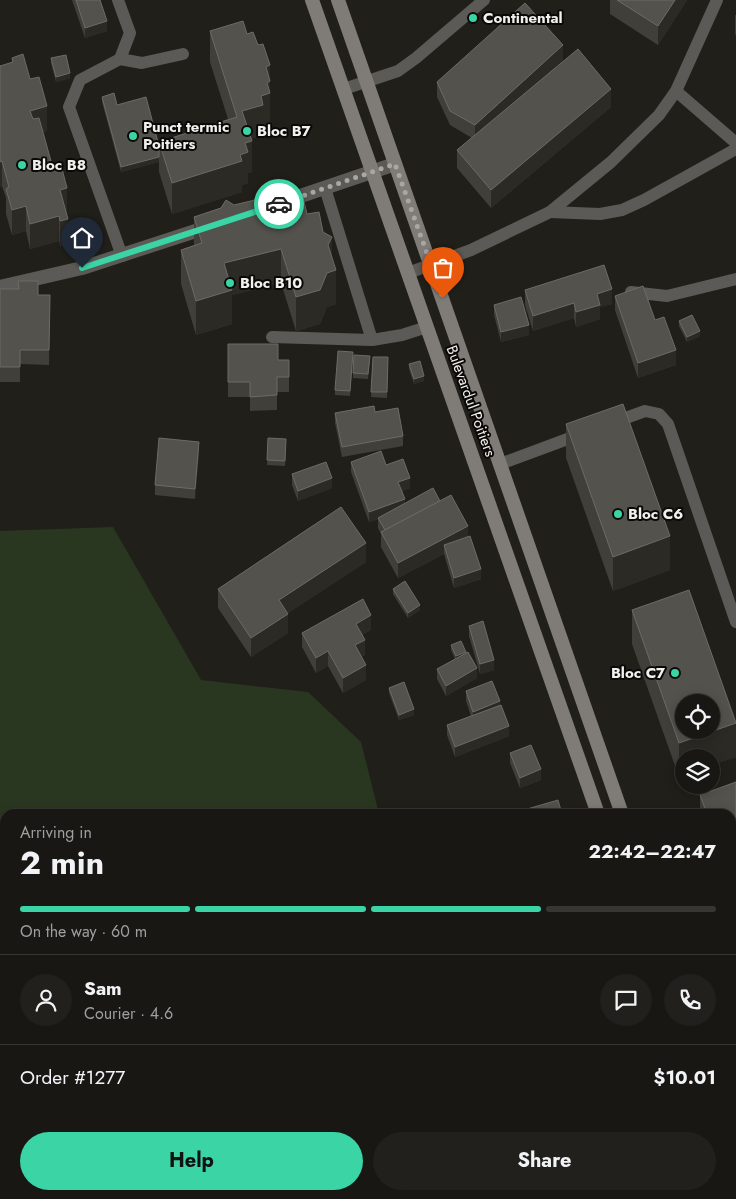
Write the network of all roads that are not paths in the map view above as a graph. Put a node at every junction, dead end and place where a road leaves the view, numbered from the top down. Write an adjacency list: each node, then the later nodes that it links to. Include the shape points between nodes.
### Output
1 (118, 0): 7 (lane, via 130,33)
2 (312, 0): 9 (main road, Bulevardul Poitiers)
3 (338, 0): 8 (main road, Bulevardul Poitiers)
4 (484, 0): 8 (lane, via 398,71)
5 (717, 0): 10 (lane)
6 (183, 54): 7 (lane, via 142,63)
7 (120, 59): 19 (lane, via 80,80 70,107)
8 (366, 82): 9 (lane); 13 (main road, Bulevardul Poitiers)
9 (344, 89): 14 (main road, Bulevardul Poitiers)
10 (676, 91): 11 (lane); 17 (lane, via 659,115 611,162)
11 (736, 143)
12 (736, 149): 17 (lane, via 622,210 600,214)
13 (395, 164): 14 (street); 20 (main road, Bulevardul Poitiers)
14 (372, 173): 15 (street); 21 (main road, Bulevardul Poitiers)
15 (325, 188): 16 (street); 27 (lane)
16 (261, 210)
17 (550, 212): 20 (lane, via 470,250)
18 (224, 222): 19 (street)
19 (122, 256): 23 (street)
20 (431, 264): 21 (lane); 28 (main road, Bulevardul Poitiers)
21 (408, 272): 25 (main road, Bulevardul Poitiers)
22 (736, 280): 24 (lane, via 667,296)
23 (0, 286)
24 (628, 291)
25 (427, 327): 27 (lane); 30 (main road, Bulevardul Poitiers)
26 (272, 337): 27 (lane)
27 (372, 340)
28 (500, 464): 29 (lane, via 645,411 659,414 668,424); 31 (main road, Bulevardul Poitiers)
29 (736, 622)
30 (596, 809)
31 (620, 809)

